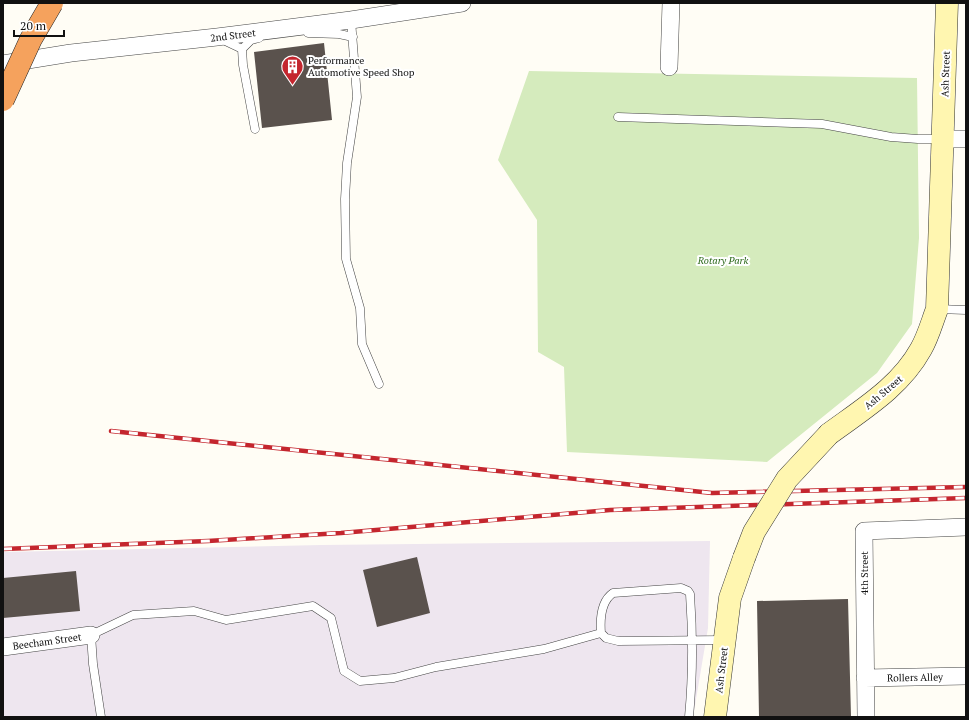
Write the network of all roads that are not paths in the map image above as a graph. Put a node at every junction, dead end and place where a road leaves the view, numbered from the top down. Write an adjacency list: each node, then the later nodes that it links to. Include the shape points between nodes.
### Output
1 (52, 3): 11 (highway, bridge, via 31,39)
2 (462, 3): 5 (street, 2nd Street)
3 (671, 3): 10 (street)
4 (947, 3): 14 (street, Ash Street)
5 (352, 20): 6 (street, 2nd Street); 7 (lane)
6 (217, 37): 8 (lane); 9 (street, 2nd Street, via 71,53)
7 (353, 37): 8 (lane, via 323,33 272,35 251,40); 18 (lane, via 357,97 347,163 346,259 360,308 362,344)
8 (242, 49): 13 (lane)
9 (3, 64)
10 (669, 68)
11 (3, 100)
12 (618, 117): 14 (lane, via 822,124 892,136)
13 (255, 129)
14 (942, 139): 15 (street); 16 (street, Ash Street)
15 (966, 139)
16 (937, 309): 17 (lane); 23 (street, Ash Street, bridge, via 921,348 905,374 882,396 829,434 787,478 754,532 744,558 730,598)
17 (966, 310)
18 (379, 384)
19 (966, 527): 26 (street, 4th Street, via 864,531)
20 (601, 633): 21 (lane, via 544,648 436,667 394,678 360,681 344,671 331,618 313,606 226,620 194,611 133,616); 22 (lane, via 606,638 618,641); 22 (lane, via 600,617 612,593 681,588 690,594)
21 (91, 635): 24 (street, Beecham Street); 27 (lane)
22 (693, 640): 23 (lane); 28 (lane)
23 (725, 640): 29 (street, Ash Street)
24 (3, 647)
25 (966, 676): 26 (street, Rollers Alley)
26 (865, 678): 30 (street, 4th Street)
27 (101, 717)
28 (689, 717)
29 (715, 717)
30 (866, 717)

